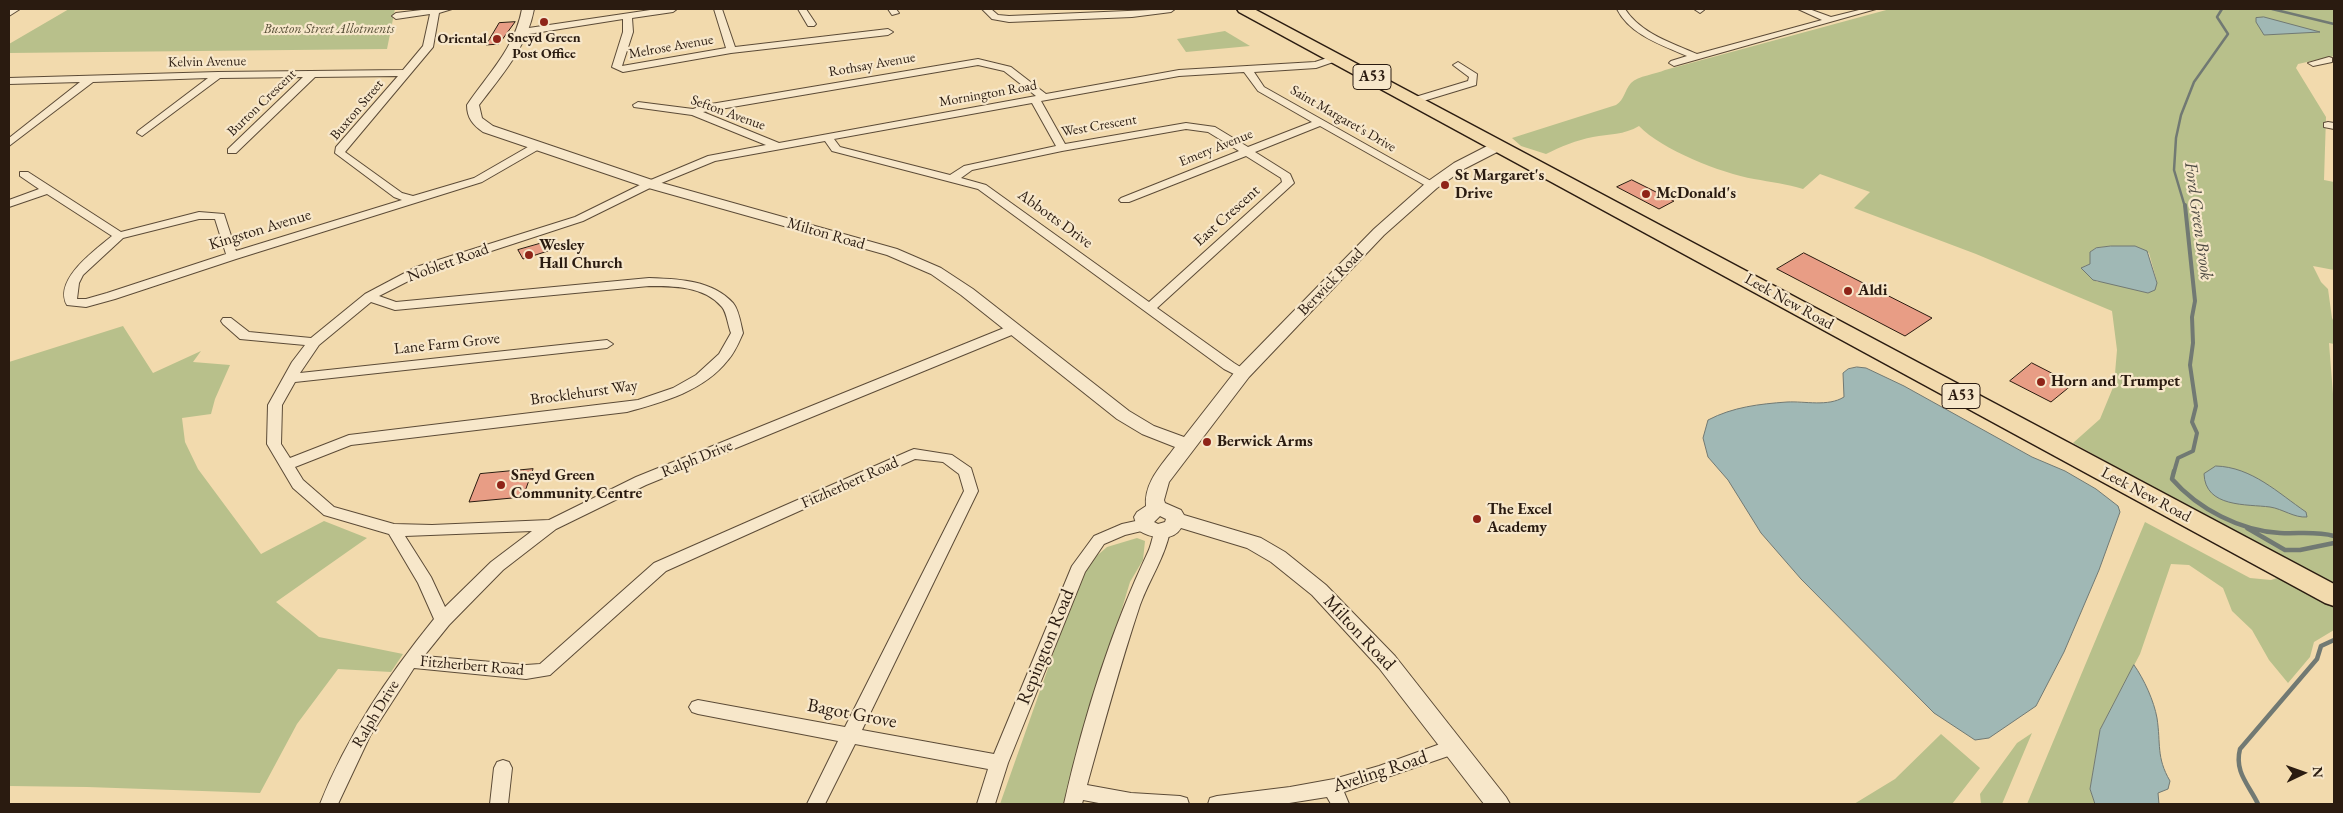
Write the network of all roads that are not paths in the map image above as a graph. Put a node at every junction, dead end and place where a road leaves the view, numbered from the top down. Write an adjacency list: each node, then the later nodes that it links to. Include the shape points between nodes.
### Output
1 (16, 9): 15 (street)
2 (448, 9): 14 (street)
3 (528, 9): 21 (street, Milton Road)
4 (673, 9): 18 (street)
5 (718, 9): 23 (street)
6 (802, 9): 20 (street)
7 (986, 9): 16 (street, via 995,17 1009,20)
8 (1119, 9): 16 (street)
9 (1171, 9): 16 (street)
10 (1244, 9): 25 (highway, Leek New Road / A53)
11 (1621, 9): 24 (street, via 1624,17 1643,31)
12 (1802, 9): 19 (street)
13 (1872, 9): 19 (street)
14 (435, 10): 17 (street); 29 (street, Buxton Street, via 428,46)
15 (9, 12)
16 (1132, 14)
17 (396, 16)
18 (628, 16): 21 (street); 23 (street, Melrose Avenue, via 628,32 617,67 622,69)
19 (1830, 20): 24 (street)
20 (812, 24)
21 (522, 32): 42 (street, Milton Road, via 473,105 473,114 488,129)
22 (888, 32): 23 (street, Melrose Avenue)
23 (731, 50)
24 (1694, 56): 26 (street)
25 (1336, 58): 28 (street, Mornington Road, via 1316,65); 35 (highway, Leek New Road / A53)
26 (1674, 63)
27 (1458, 65): 35 (street, via 1474,76 1472,83)
28 (1248, 69): 34 (street, Mornington Road, via 1179,73); 38 (street, Saint Margaret's Drive, via 1262,89)
29 (405, 73): 31 (street, Kelvin Avenue); 53 (street, Buxton Street, via 340,149 340,153 398,195)
30 (218, 75): 31 (street, Kelvin Avenue); 32 (street, Kelvin Avenue); 39 (street)
31 (311, 75): 46 (street, Burton Crescent)
32 (91, 78): 33 (street, Kelvin Avenue); 41 (street)
33 (9, 81)
34 (1040, 99): 37 (street, Rothsay Avenue, via 1011,68 1000,63 978,62); 40 (street, Mornington Road); 45 (street, Rothsay Avenue)
35 (1416, 100): 44 (highway, Leek New Road / A53)
36 (638, 104): 37 (street, Sefton Avenue)
37 (694, 112): 43 (street, Sefton Avenue)
38 (1319, 123): 47 (street, Emery Avenue); 51 (street, Saint Margaret's Drive)
39 (142, 133)
40 (828, 137): 43 (street, Mornington Road); 49 (street, Abbotts Drive, via 836,148)
41 (9, 143)
42 (537, 146): 50 (street, Milton Road); 53 (street, Kingston Avenue, via 478,180)
43 (778, 146): 50 (street, Mornington Road, via 712,158)
44 (1498, 146): 51 (street, Berwick Road, via 1459,166); 71 (highway, Leek New Road / A53)
45 (1062, 148): 47 (street, West Crescent, via 1186,126 1210,128); 49 (street, West Crescent, via 968,168)
46 (232, 151)
47 (1249, 151): 54 (street, Emery Avenue); 59 (street, East Crescent, via 1286,176 1288,183)
48 (24, 174): 52 (street)
49 (954, 178): 59 (street, Abbotts Drive, via 982,187)
50 (650, 184): 58 (street, Noblett Road, via 579,219 420,270); 61 (street, Milton Road, via 921,263 967,292)
51 (1432, 185): 64 (street, Berwick Road, via 1379,232)
52 (46, 190): 55 (street); 56 (street)
53 (413, 200): 57 (street, Kingston Avenue)
54 (1125, 200)
55 (9, 204)
56 (119, 236): 57 (street, via 213,214 220,216); 57 (street, Kingston Avenue, via 74,277 68,293 71,302 86,303 111,296)
57 (232, 256)
58 (369, 297): 62 (street, Noblett Road); 67 (street, Brocklehurst Way, via 395,306 649,282 683,283 709,291 729,306 737,333 722,360 690,386 653,401 627,407 349,440)
59 (1150, 308): 64 (street, Abbotts Drive)
60 (227, 321): 62 (street, via 245,336)
61 (1014, 329): 66 (street, Milton Road, via 1123,415 1148,430); 69 (street, Ralph Drive, via 641,481)
62 (314, 342): 65 (street, Noblett Road)
63 (607, 344): 65 (street, Lane Farm Grove)
64 (1243, 373): 66 (street, Berwick Road)
65 (290, 378): 67 (street, Noblett Road, via 275,405 274,444)
66 (1187, 445): 68 (street, via 1160,480 1155,500)
67 (287, 466): 70 (street, Noblett Road, via 298,484 329,511)
68 (1160, 521): 76 (street, Milton Road, via 1254,542 1278,557 1319,590 1387,662); 77 (street, Repington Road, via 1122,530 1099,540 1078,570); 80 (street, via 1159,546 1136,594 1109,672)
69 (551, 525): 70 (street, Noblett Road); 72 (street, Ralph Drive, via 497,566)
70 (394, 530): 72 (street, via 425,581)
71 (2334, 596)
72 (443, 620): 73 (street, Ralph Drive)
73 (410, 661): 75 (street, Fitzherbert Road, via 526,672 544,670 660,567 914,454 947,458 966,472 971,491); 81 (street, Ralph Drive, via 363,731)
74 (698, 707): 75 (street, Bagot Grove)
75 (849, 736): 77 (street, Bagot Grove); 83 (street, Fitzherbert Road)
76 (1454, 747): 79 (street, Aveling Road); 87 (street, Milton Road)
77 (999, 763): 84 (street, Repington Road)
78 (504, 768): 82 (street)
79 (1337, 796): 86 (street, Aveling Road, via 1291,796)
80 (1075, 798): 85 (street)
81 (329, 804)
82 (499, 804)
83 (816, 804)
84 (986, 804)
85 (1180, 804)
86 (1217, 804)
87 (1498, 804)

